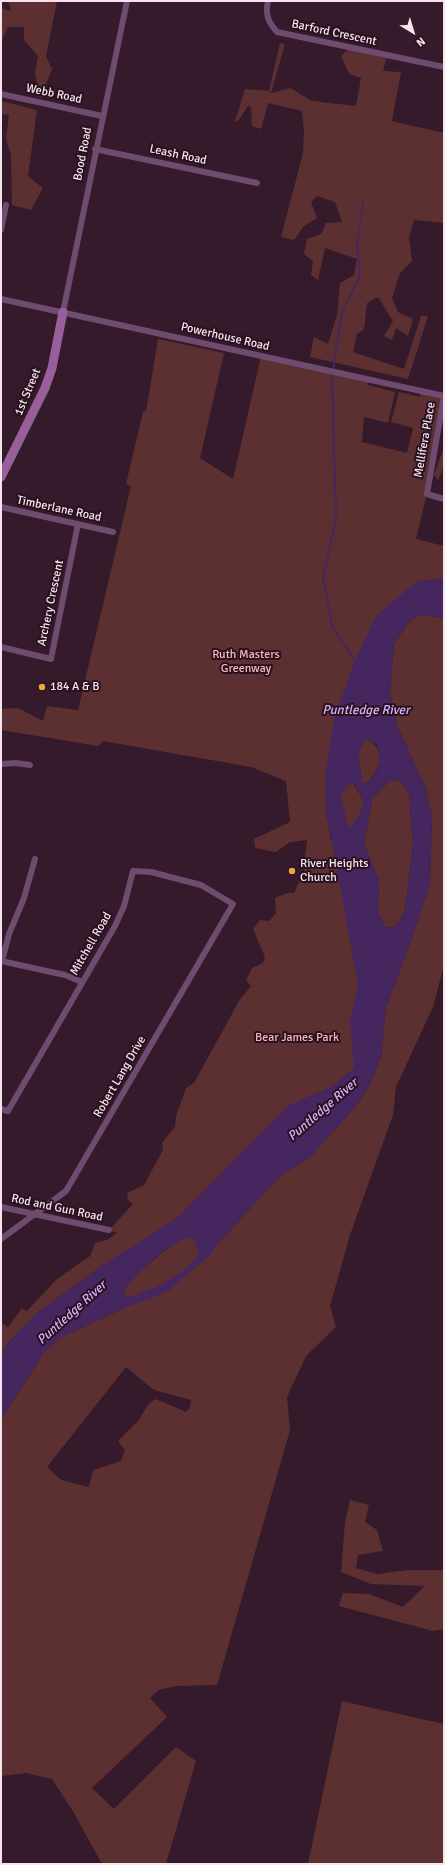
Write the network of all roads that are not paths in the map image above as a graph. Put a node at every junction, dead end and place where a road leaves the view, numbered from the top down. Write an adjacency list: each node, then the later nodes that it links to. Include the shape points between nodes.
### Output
1 (127, 1): 5 (street, Bood Road)
2 (268, 1): 3 (street, Barford Crescent, via 266,10 269,23 277,32)
3 (444, 67)
4 (1, 94): 5 (street, Webb Road)
5 (102, 116): 6 (street, Bood Road)
6 (95, 150): 7 (street, Leash Road); 11 (street, Bood Road)
7 (257, 183)
8 (6, 205): 9 (street)
9 (1, 230)
10 (1, 299): 11 (street, Powerhouse Road)
11 (63, 312): 12 (street, Powerhouse Road); 13 (street, 1st Street, via 52,368 45,388)
12 (444, 396): 14 (street, Mellifera Place, via 427,494)
13 (1, 477)
14 (444, 499)
15 (1, 507): 16 (street, Timberlane Road)
16 (78, 524): 17 (street, Timberlane Road); 18 (street, Archery Crescent, via 51,659)
17 (113, 532)
18 (1, 647)
19 (1, 764): 20 (street)
20 (30, 765)
21 (35, 859): 23 (street)
22 (233, 904): 24 (street, Mitchell Road, via 201,885 151,872 133,871 124,906); 27 (street, Robert Lang Drive, via 66,1191)
23 (1, 961): 24 (street, via 65,975)
24 (82, 982): 25 (street, Mitchell Road, via 8,1111)
25 (1, 1109)
26 (1, 1207): 27 (street, Rod and Gun Road)
27 (33, 1214): 28 (street, Rod and Gun Road); 29 (street, Robert Lang Drive)
28 (109, 1230)
29 (1, 1239)

